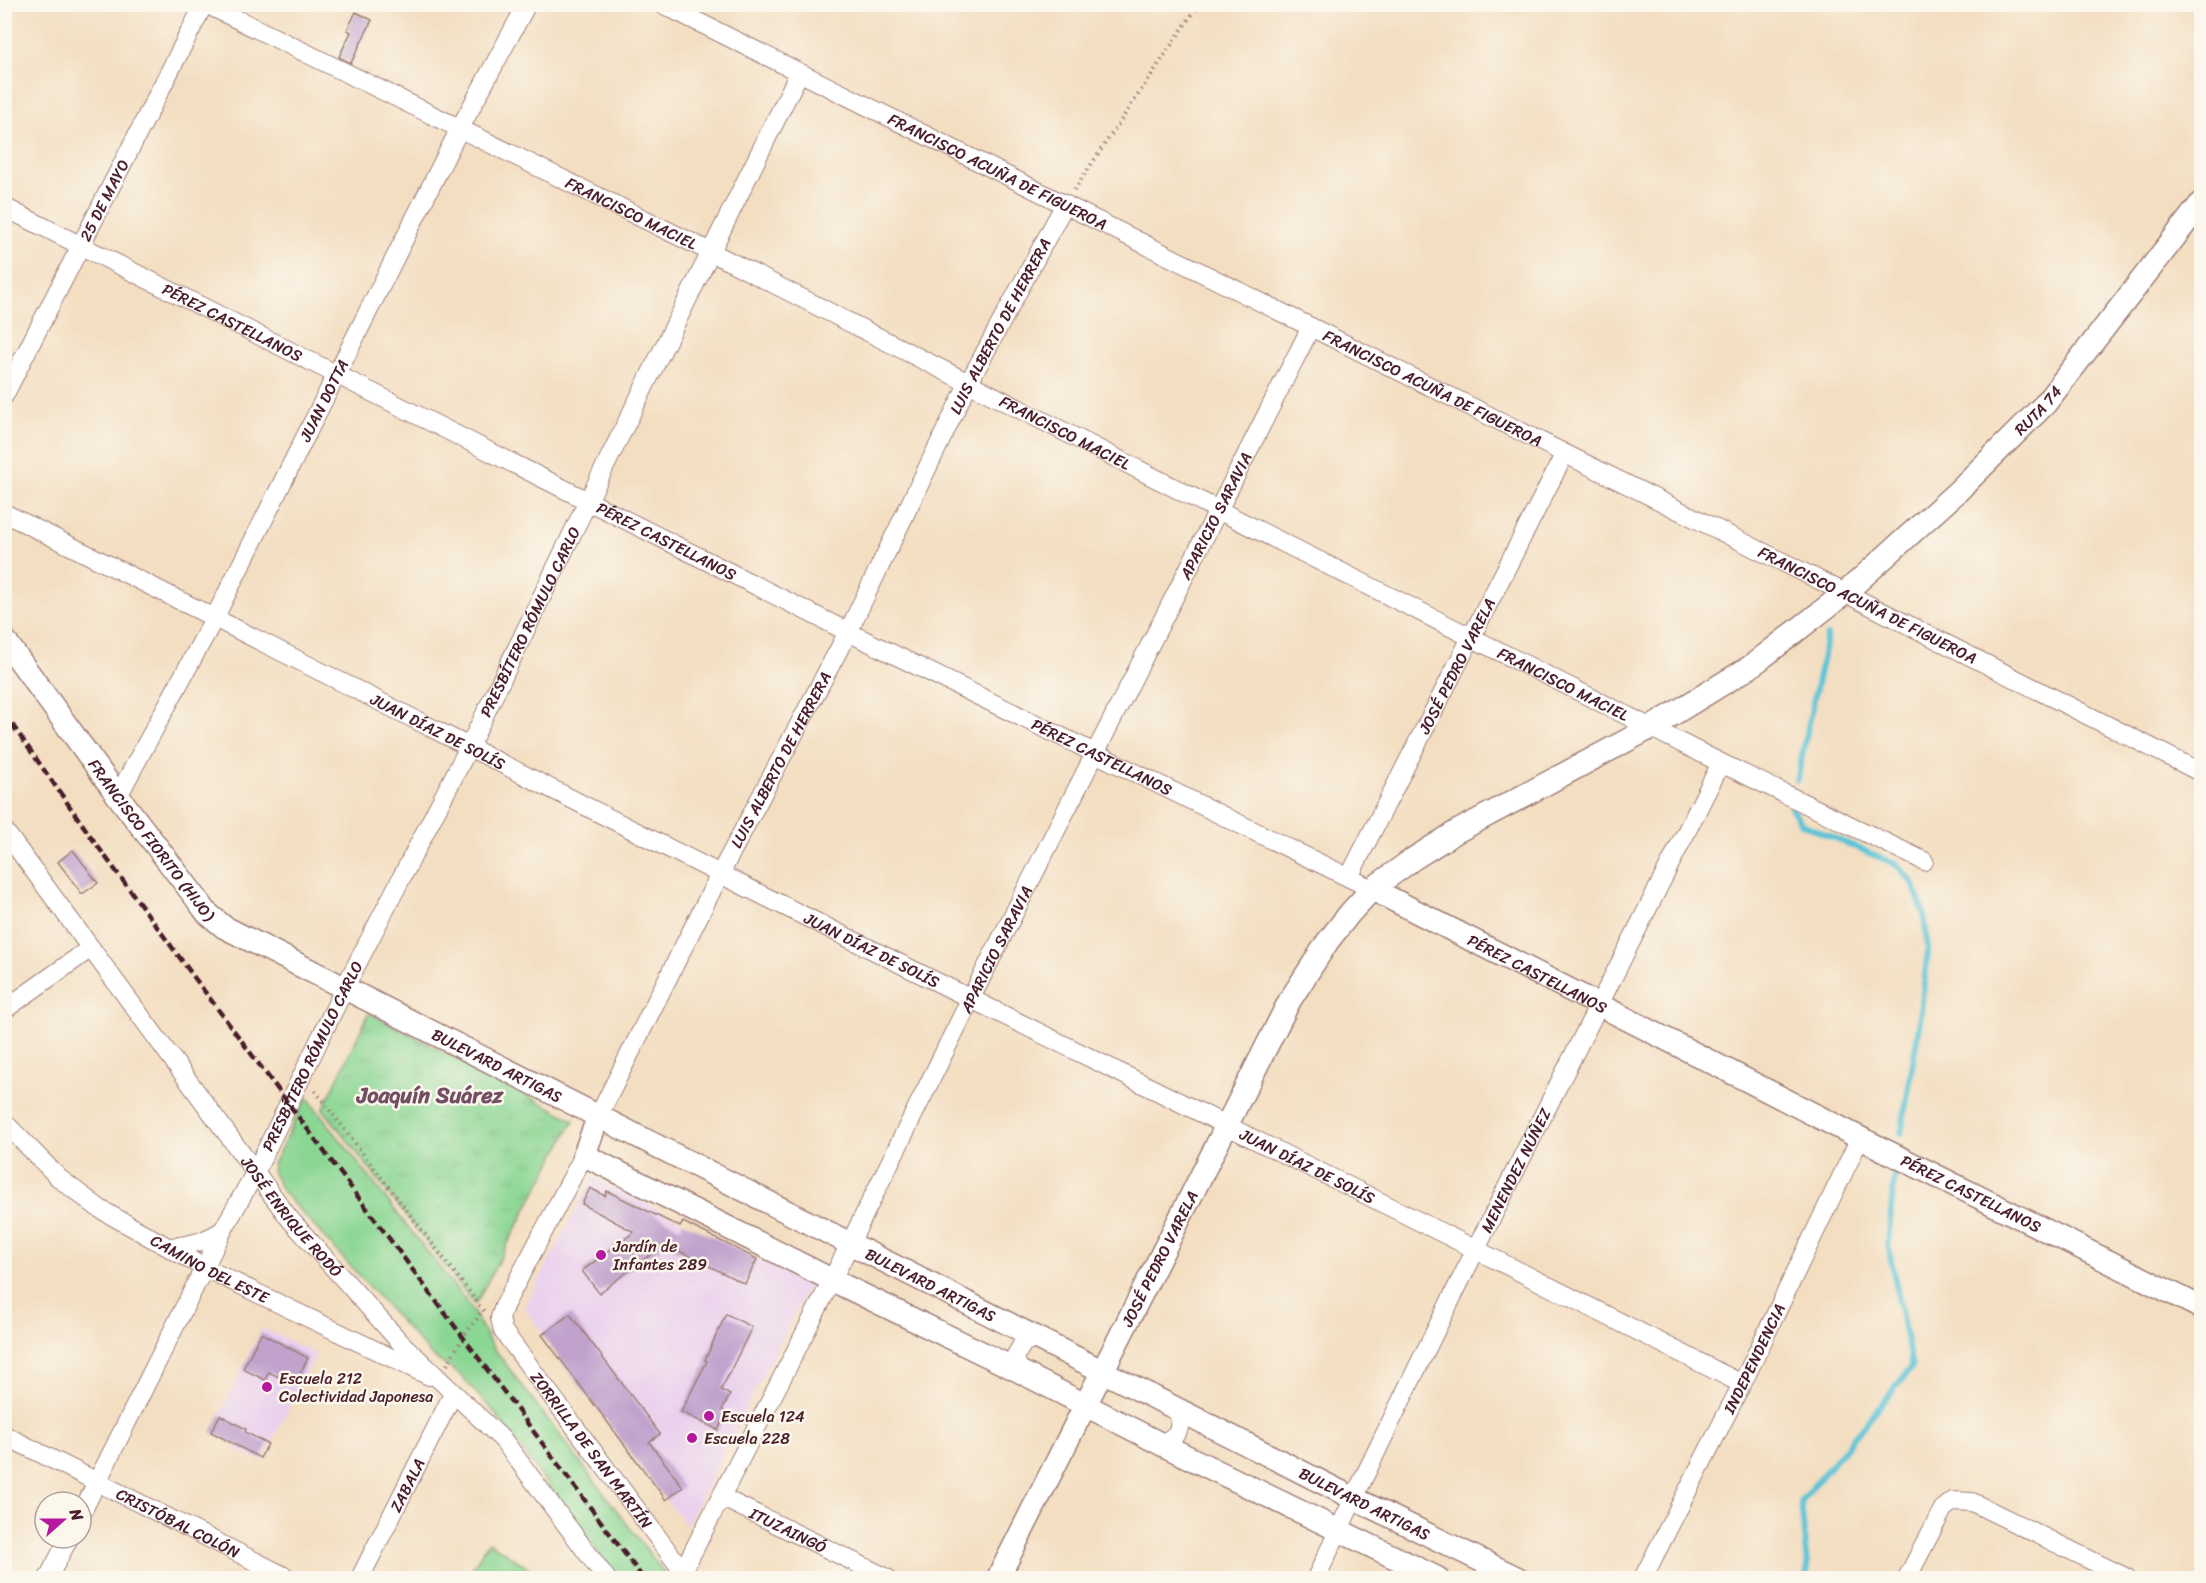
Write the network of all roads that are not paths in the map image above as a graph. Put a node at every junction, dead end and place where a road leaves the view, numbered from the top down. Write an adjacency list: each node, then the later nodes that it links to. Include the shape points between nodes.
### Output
1 (205, 4): 5 (street, FRANCISCO MACIEL); 9 (street, 25 DE MAYO)
2 (527, 4): 5 (street, JUAN DOTTA)
3 (662, 4): 4 (street, FRANCISCO ACUÑA DE FIGUEROA)
4 (800, 73): 7 (street, FRANCISCO ACUÑA DE FIGUEROA); 10 (street, PRESBÍTERO RÓMULO CARLO)
5 (459, 130): 10 (street, FRANCISCO MACIEL); 12 (street, JUAN DOTTA)
6 (2202, 202): 19 (street, RUTA 74, via 2045,404 1957,492)
7 (1065, 204): 11 (street, FRANCISCO ACUÑA DE FIGUEROA); 13 (street, LUIS ALBERTO DE HERRERA)
8 (4, 207): 9 (street, PÉREZ CASTELLANOS)
9 (81, 247): 12 (street, PÉREZ CASTELLANOS); 14 (street, 25 DE MAYO)
10 (711, 252): 13 (street, FRANCISCO MACIEL); 16 (street, PRESBÍTERO RÓMULO CARLO)
11 (1311, 327): 15 (street, FRANCISCO ACUÑA DE FIGUEROA); 17 (street, APARICIO SARAVIA)
12 (337, 375): 16 (street, PÉREZ CASTELLANOS); 20 (street, JUAN DOTTA)
13 (968, 384): 17 (street, FRANCISCO MACIEL); 21 (street, LUIS ALBERTO DE HERRERA)
14 (4, 396)
15 (1564, 455): 19 (street, FRANCISCO ACUÑA DE FIGUEROA); 22 (street, JOSÉ PEDRO VARELA)
16 (589, 499): 21 (street, PÉREZ CASTELLANOS); 25 (street, PRESBÍTERO RÓMULO CARLO)
17 (1218, 510): 22 (street, FRANCISCO MACIEL); 26 (street, APARICIO SARAVIA)
18 (4, 513): 20 (street, JUAN DÍAZ DE SOLÍS)
19 (1845, 592): 24 (street, RUTA 74, via 1750,667); 28 (street, FRANCISCO ACUÑA DE FIGUEROA)
20 (215, 617): 25 (street, JUAN DÍAZ DE SOLÍS); 29 (street, JUAN DOTTA)
21 (848, 632): 26 (street, PÉREZ CASTELLANOS); 32 (street, LUIS ALBERTO DE HERRERA)
22 (1472, 637): 24 (street, FRANCISCO MACIEL); 33 (street, JOSÉ PEDRO VARELA)
23 (4, 639): 29 (street, FRANCISCO FIORITO (HIJO))
24 (1652, 727): 27 (street, FRANCISCO MACIEL); 34 (street, JOSÉ PEDRO VARELA, via 1456,832)
25 (469, 747): 32 (street, JUAN DÍAZ DE SOLÍS); 36 (street, PRESBÍTERO RÓMULO CARLO)
26 (1094, 753): 33 (street, PÉREZ CASTELLANOS); 37 (street, APARICIO SARAVIA)
27 (1721, 763): 31 (street, FRANCISCO MACIEL); 38 (street, MENENDEZ NÚÑEZ)
28 (2202, 773)
29 (118, 796): 36 (street, FRANCISCO FIORITO (HIJO), via 201,906 224,927)
30 (8, 841): 35 (street, JOSÉ ENRIQUE RODÓ)
31 (1924, 861)
32 (720, 874): 37 (street, JUAN DÍAZ DE SOLÍS); 40 (street, LUIS ALBERTO DE HERRERA)
33 (1349, 878): 34 (street, PÉREZ CASTELLANOS)
34 (1372, 889): 38 (street, PÉREZ CASTELLANOS); 42 (street, JOSÉ PEDRO VARELA, via 1328,941 1290,1000)
35 (91, 948): 39 (street); 45 (street, JOSÉ ENRIQUE RODÓ)
36 (344, 989): 40 (street, BULEVARD ARTIGAS); 45 (street, PRESBÍTERO RÓMULO CARLO)
37 (970, 998): 42 (street, JUAN DÍAZ DE SOLÍS); 47 (street, APARICIO SARAVIA)
38 (1599, 1005): 43 (street, PÉREZ CASTELLANOS); 49 (street, MENENDEZ NÚÑEZ)
39 (4, 1010)
40 (599, 1115): 44 (street, LUIS ALBERTO DE HERRERA); 47 (street, BULEVARD ARTIGAS)
41 (6, 1124): 48 (street, CAMINO DEL ESTE, via 60,1179 100,1209)
42 (1227, 1126): 49 (street, JUAN DÍAZ DE SOLÍS); 56 (street, JOSÉ PEDRO VARELA)
43 (1860, 1138): 52 (street, PÉREZ CASTELLANOS); 58 (street, INDEPENDENCIA)
44 (584, 1155): 51 (street); 53 (street, LUIS ALBERTO DE HERRERA, via 504,1306)
45 (255, 1173): 46 (street, PRESBÍTERO RÓMULO CARLO); 57 (street, JOSÉ ENRIQUE RODÓ, via 344,1280)
46 (223, 1230): 48 (street, via 206,1241); 50 (street, PRESBÍTERO RÓMULO CARLO)
47 (850, 1242): 51 (street, APARICIO SARAVIA); 54 (street, BULEVARD ARTIGAS)
48 (170, 1247): 50 (street, CAMINO DEL ESTE)
49 (1476, 1249): 58 (street, JUAN DÍAZ DE SOLÍS); 67 (street, MENENDEZ NÚÑEZ)
50 (205, 1268): 57 (street, CAMINO DEL ESTE); 64 (street, PRESBÍTERO RÓMULO CARLO)
51 (832, 1280): 55 (street); 66 (street, APARICIO SARAVIA)
52 (2202, 1308)
53 (491, 1314): 70 (street, ZORRILLA DE SAN MARTÍN)
54 (1037, 1337): 55 (street, via 1023,1343 1015,1357); 56 (street, BULEVARD ARTIGAS)
55 (1019, 1371): 60 (street)
56 (1104, 1371): 60 (street, JOSÉ PEDRO VARELA); 61 (street, BULEVARD ARTIGAS)
57 (439, 1380): 59 (street, JOSÉ ENRIQUE RODÓ)
58 (1742, 1384): 80 (street, INDEPENDENCIA)
59 (453, 1394): 73 (street, ZABALA); 74 (street, JOSÉ ENRIQUE RODÓ, via 503,1440)
60 (1087, 1406): 63 (street); 76 (street, JOSÉ PEDRO VARELA)
61 (1178, 1410): 63 (street, via 1181,1425 1174,1438); 67 (street, BULEVARD ARTIGAS)
62 (4, 1435): 64 (street, CRISTÓBAL COLÓN)
63 (1161, 1444): 68 (street)
64 (98, 1481): 65 (street, PRESBÍTERO RÓMULO CARLO); 72 (street, CRISTÓBAL COLÓN)
65 (93, 1491)
66 (721, 1497): 70 (street, APARICIO SARAVIA); 75 (street, ITUZAINGÓ)
67 (1353, 1498): 68 (street, MENENDEZ NÚÑEZ); 79 (street, BULEVARD ARTIGAS)
68 (1339, 1529): 77 (street, MENENDEZ NÚÑEZ); 78 (street)
69 (63, 1550): 71 (street)
70 (685, 1575)
71 (48, 1578)
72 (288, 1578)
73 (360, 1578)
74 (606, 1578)
75 (887, 1578)
76 (998, 1578)
77 (1316, 1578)
78 (1437, 1578)
79 (1517, 1578)
80 (1643, 1578)
81 (1907, 1578): 82 (street, via 1943,1509 1953,1501 1972,1502)
82 (2127, 1578)

